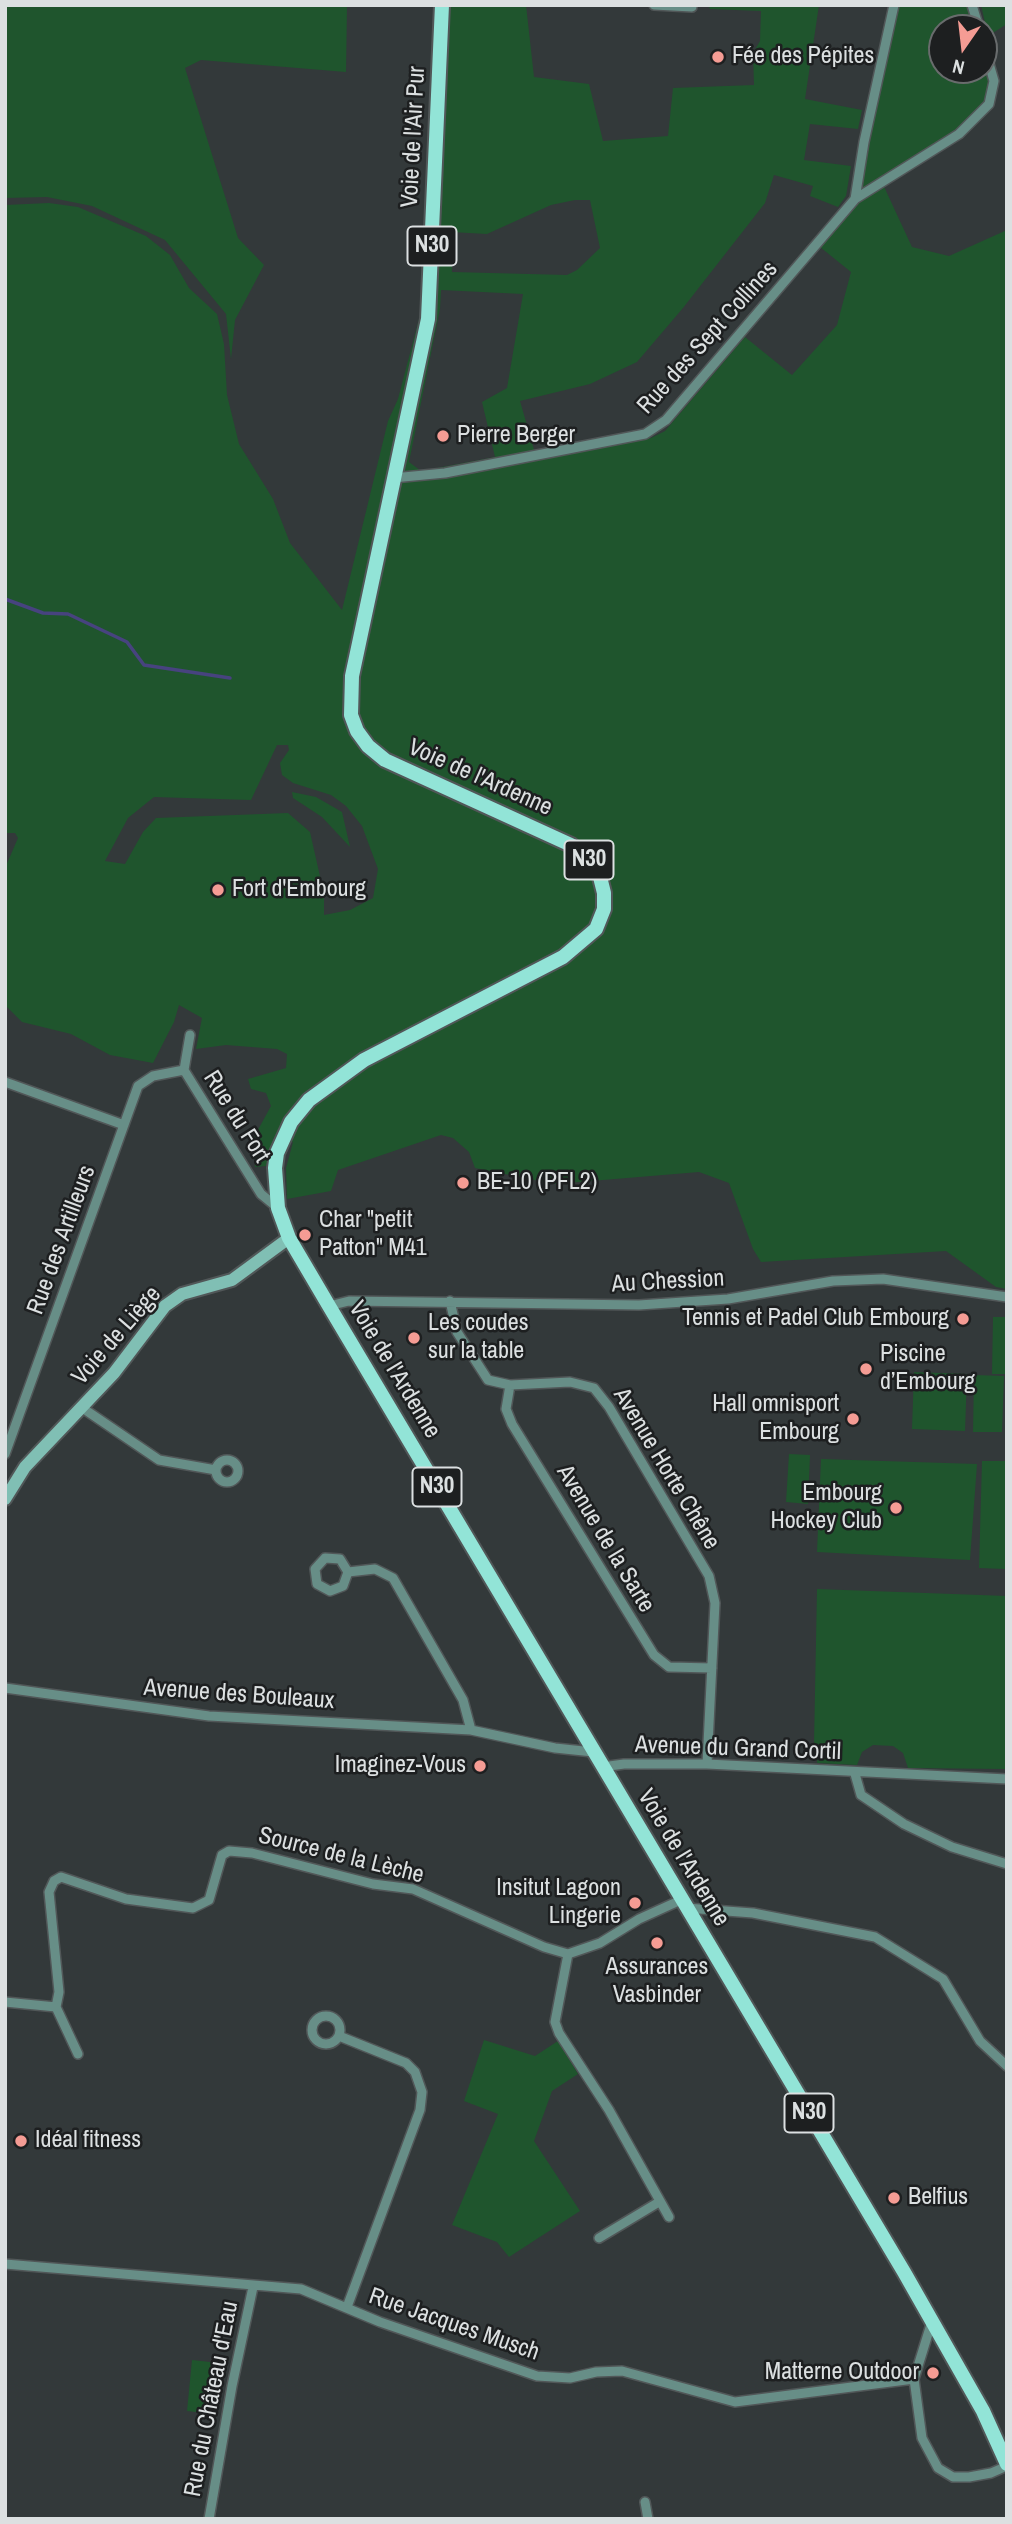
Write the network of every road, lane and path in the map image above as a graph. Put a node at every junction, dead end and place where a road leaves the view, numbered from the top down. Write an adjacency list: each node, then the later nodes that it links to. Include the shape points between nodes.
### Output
1 (442, 5): 7 (main road, Voie de l'Air Pur / N30, via 428,319)
2 (654, 5): 4 (street)
3 (894, 5): 6 (street)
4 (692, 7)
5 (993, 84): 6 (street, Rue des Sept Collines, via 989,104 959,134)
6 (855, 199): 7 (street, Rue des Sept Collines, via 657,428 459,470)
7 (393, 478): 12 (main road, Voie de l'Ardenne / N30, via 352,676 353,723 385,760 571,845 600,877 604,909 596,929 563,957 364,1060 309,1100 291,1122 277,1153)
8 (190, 1035): 9 (street, Rue du Fort)
9 (184, 1070): 11 (street, Rue des Artilleurs, via 153,1076 138,1086); 12 (street, Rue du Fort, via 261,1195)
10 (5, 1082): 11 (street)
11 (124, 1125): 19 (street, Rue des Artilleurs)
12 (278, 1208): 13 (main road, Voie de l'Ardenne / N30)
13 (289, 1238): 16 (main road, Voie de l'Ardenne / N30); 18 (street, Voie de Liège, via 232,1280 182,1294 170,1302)
14 (1007, 1297): 15 (street, Au Chession, via 883,1279 639,1305)
15 (450, 1301): 16 (street, Au Chession, via 349,1301); 17 (street, via 457,1332 488,1380)
16 (329, 1306): 26 (main road, Voie de l'Ardenne / N30)
17 (510, 1385): 23 (street, Avenue de la Sarte, via 506,1409 512,1424 654,1655 669,1667); 23 (street, Avenue Horte Chêne, via 570,1381 594,1388 610,1407 714,1588)
18 (81, 1407): 20 (street, via 159,1460); 21 (street, Voie de Liège, via 26,1467)
19 (5, 1454)
20 (216, 1470)
21 (5, 1499)
22 (348, 1572): 25 (street, via 375,1569 393,1578 463,1700)
23 (712, 1668): 27 (street, Avenue Horte Chêne)
24 (5, 1688): 25 (street, Avenue des Bouleaux, via 209,1716)
25 (471, 1730): 26 (street, Avenue des Bouleaux)
26 (593, 1752): 28 (main road, Voie de l'Ardenne / N30)
27 (707, 1764): 28 (street, Avenue du Grand Cortil); 29 (street, Avenue du Grand Cortil)
28 (602, 1767): 32 (main road, Voie de l'Ardenne / N30)
29 (855, 1773): 30 (street); 31 (street, Avenue du Grand Cortil, via 861,1795 904,1824 952,1847)
30 (1007, 1779)
31 (1007, 1864)
32 (684, 1904): 33 (street, via 639,1919 600,1943); 38 (street, via 875,1937 943,1979 980,2041); 47 (main road, Voie de l'Ardenne / N30)
33 (568, 1954): 35 (street, Source de la Lèche, via 413,1889 229,1851 222,1855 209,1900 192,1908 125,1899 72,1879 54,1881 48,1908 59,1992); 39 (street, via 555,2022 559,2033 609,2110)
34 (5, 2002): 35 (street)
35 (56, 2007): 37 (street)
36 (340, 2036): 46 (street, via 406,2063 415,2072 422,2092 420,2110)
37 (78, 2053)
38 (1007, 2066)
39 (659, 2202): 40 (street); 41 (street)
40 (670, 2217)
41 (599, 2238)
42 (5, 2264): 44 (street, Rue Jacques Musch)
43 (207, 2269): 44 (street)
44 (212, 2282): 45 (street, Rue Jacques Musch)
45 (253, 2287): 46 (street, Rue Jacques Musch, via 301,2289); 51 (street, Rue du Château d'Eau)
46 (347, 2307): 48 (street, Rue Jacques Musch, via 537,2376 570,2378 622,2371 735,2402)
47 (932, 2321): 48 (street); 49 (main road, Voie de l'Ardenne / N30)
48 (914, 2379): 49 (street, via 922,2438 938,2468 953,2477 969,2477)
49 (1007, 2465)
50 (645, 2502): 52 (street)
51 (209, 2519)
52 (648, 2519)

